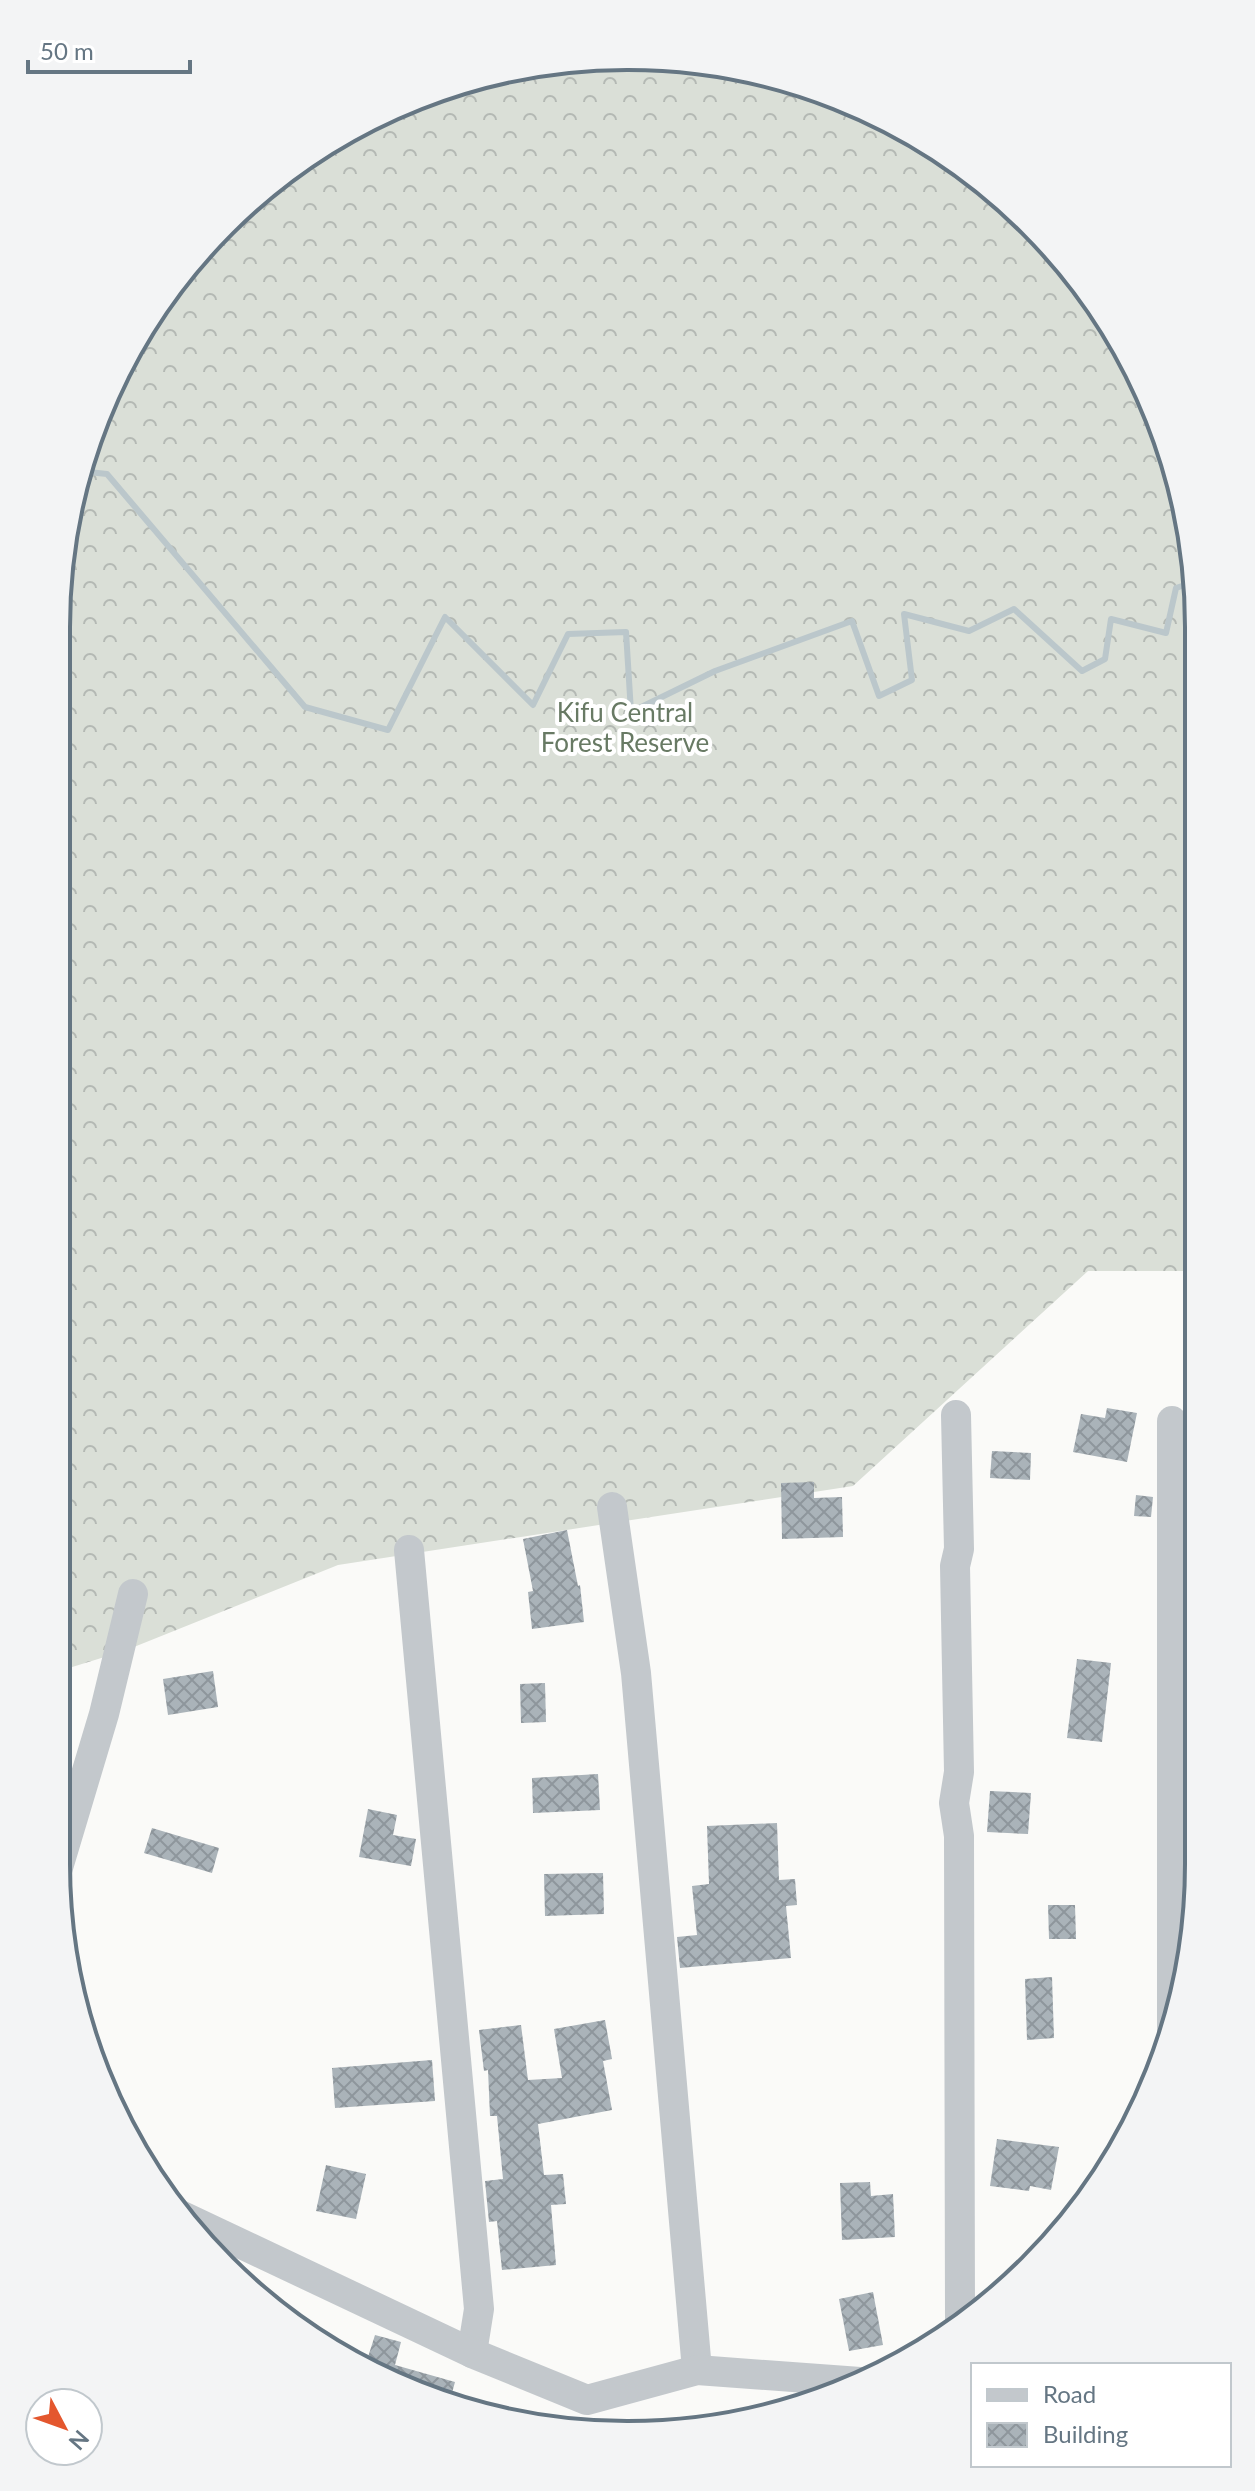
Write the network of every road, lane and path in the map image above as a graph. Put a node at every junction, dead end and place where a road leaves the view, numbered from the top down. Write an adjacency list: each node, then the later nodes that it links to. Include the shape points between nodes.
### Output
1 (956, 1415): 9 (street)
2 (1172, 1421): 7 (street)
3 (612, 1507): 11 (street, via 636,1673)
4 (409, 1550): 10 (street, via 479,2309)
5 (133, 1594): 6 (street)
6 (70, 1828)
7 (1172, 1981)
8 (205, 2227): 10 (street)
9 (960, 2311)
10 (472, 2353): 13 (street)
11 (697, 2370): 12 (street); 13 (street)
12 (837, 2380)
13 (588, 2413)

